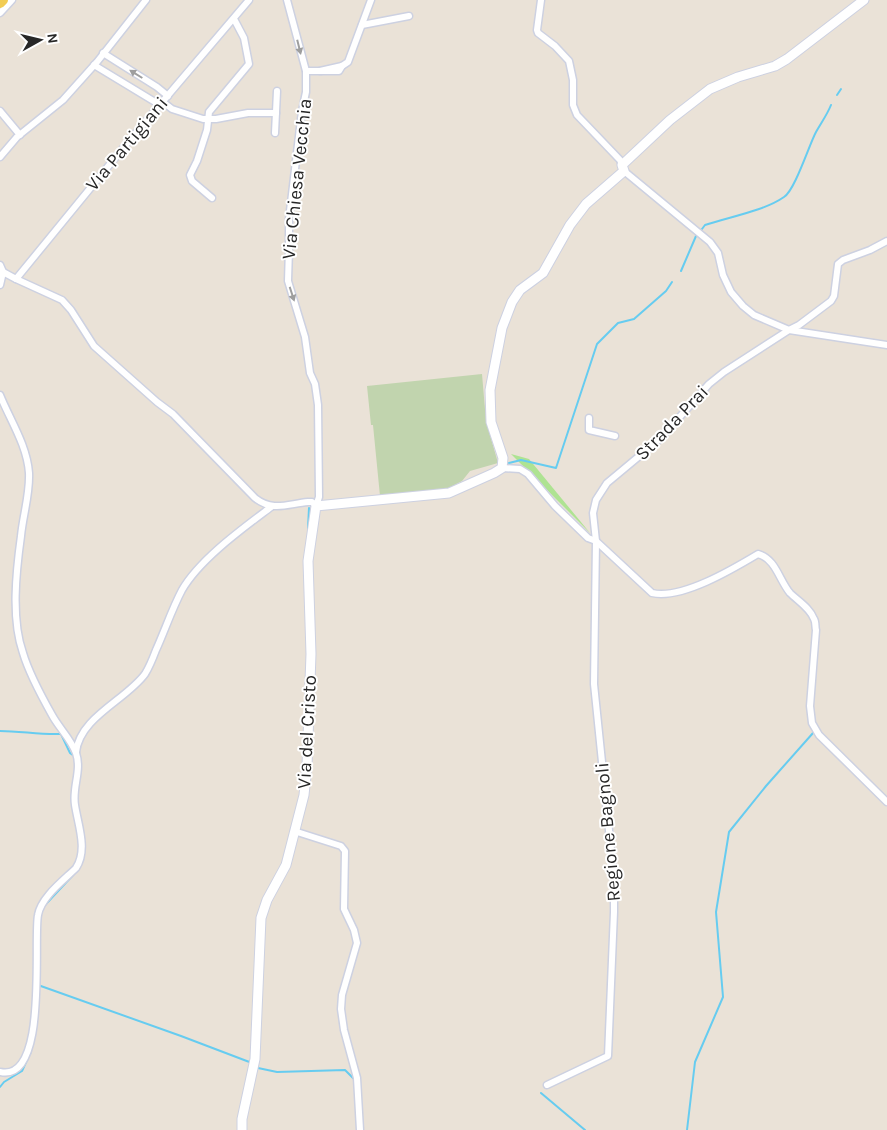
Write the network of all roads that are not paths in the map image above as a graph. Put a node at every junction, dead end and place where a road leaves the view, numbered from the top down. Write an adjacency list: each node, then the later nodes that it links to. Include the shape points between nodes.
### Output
1 (3, 0): 9 (main road)
2 (12, 0): 10 (street)
3 (146, 0): 14 (street)
4 (249, 0): 12 (street, Via Partigiani)
5 (287, 0): 16 (street, Via Chiesa Vecchia, one-way to 16)
6 (371, 0): 13 (street)
7 (540, 0): 26 (street, via 537,30 569,61 574,110 620,160)
8 (864, 0): 26 (street, via 779,64 710,89 670,120)
9 (0, 3)
10 (0, 13)
11 (408, 16): 13 (street)
12 (234, 19): 18 (street, Via Partigiani); 22 (street, via 244,38 249,64 209,112)
13 (362, 25): 16 (street, via 346,64)
14 (103, 54): 15 (street); 18 (street, one-way to 14)
15 (94, 65): 19 (street); 24 (street, via 63,100)
16 (306, 71): 41 (street, Via Chiesa Vecchia, one-way to 41, via 289,219 288,281 305,337 318,405 319,497)
17 (277, 91): 21 (street)
18 (168, 96): 19 (street, Via Partigiani)
19 (161, 104): 22 (street, via 198,119); 31 (street, Via Partigiani)
20 (0, 111): 24 (street)
21 (276, 113): 22 (street); 23 (street)
22 (207, 119): 27 (street, via 207,130 190,174 192,180)
23 (275, 133)
24 (20, 135): 25 (street)
25 (0, 157)
26 (623, 168): 33 (street, via 710,242 718,253 731,292 743,306); 38 (street, via 586,204 570,225 543,274 515,296 508,310 490,390 491,422 504,458)
27 (212, 198)
28 (887, 241): 33 (street, Strada Prai, via 840,262 831,301)
29 (0, 266): 30 (street)
30 (3, 272): 31 (street); 32 (street)
31 (16, 279): 39 (street, via 62,300 100,351 173,414)
32 (0, 285)
33 (788, 330): 34 (street); 43 (street, Strada Prai, via 709,384 661,438 608,483 596,500 593,513)
34 (887, 344)
35 (0, 395): 44 (street, via 25,451 29,472 16,589 18,636 23,654 52,715)
36 (589, 418): 37 (street, via 589,430)
37 (614, 436)
38 (502, 468): 41 (street, via 449,492); 43 (street, via 520,469 528,474 555,506 588,538)
39 (250, 493): 40 (street, via 272,502); 42 (street)
40 (291, 504): 41 (street, via 312,502); 42 (street)
41 (316, 506): 46 (street, Via del Cristo, via 308,561 311,654 307,766 304,795)
42 (271, 507): 44 (street, via 198,568 182,590 148,669 91,723 77,743)
43 (596, 541): 45 (street, via 652,593 661,595 718,577 758,554 765,556 783,584 815,620 812,723 819,735); 48 (street, Regione Bagnoli, via 594,684 614,878 608,1056)
44 (76, 752): 47 (street, via 79,763 74,793 80,832 80,861 42,903 38,915 31,1038 24,1062 12,1072)
45 (887, 802)
46 (294, 831): 49 (street, Via del Cristo, via 286,865 261,918 255,1058); 50 (street, via 341,846 345,851 344,909 357,943 341,1009 357,1078)
47 (0, 1072)
48 (547, 1085)
49 (242, 1130)
50 (360, 1130)

